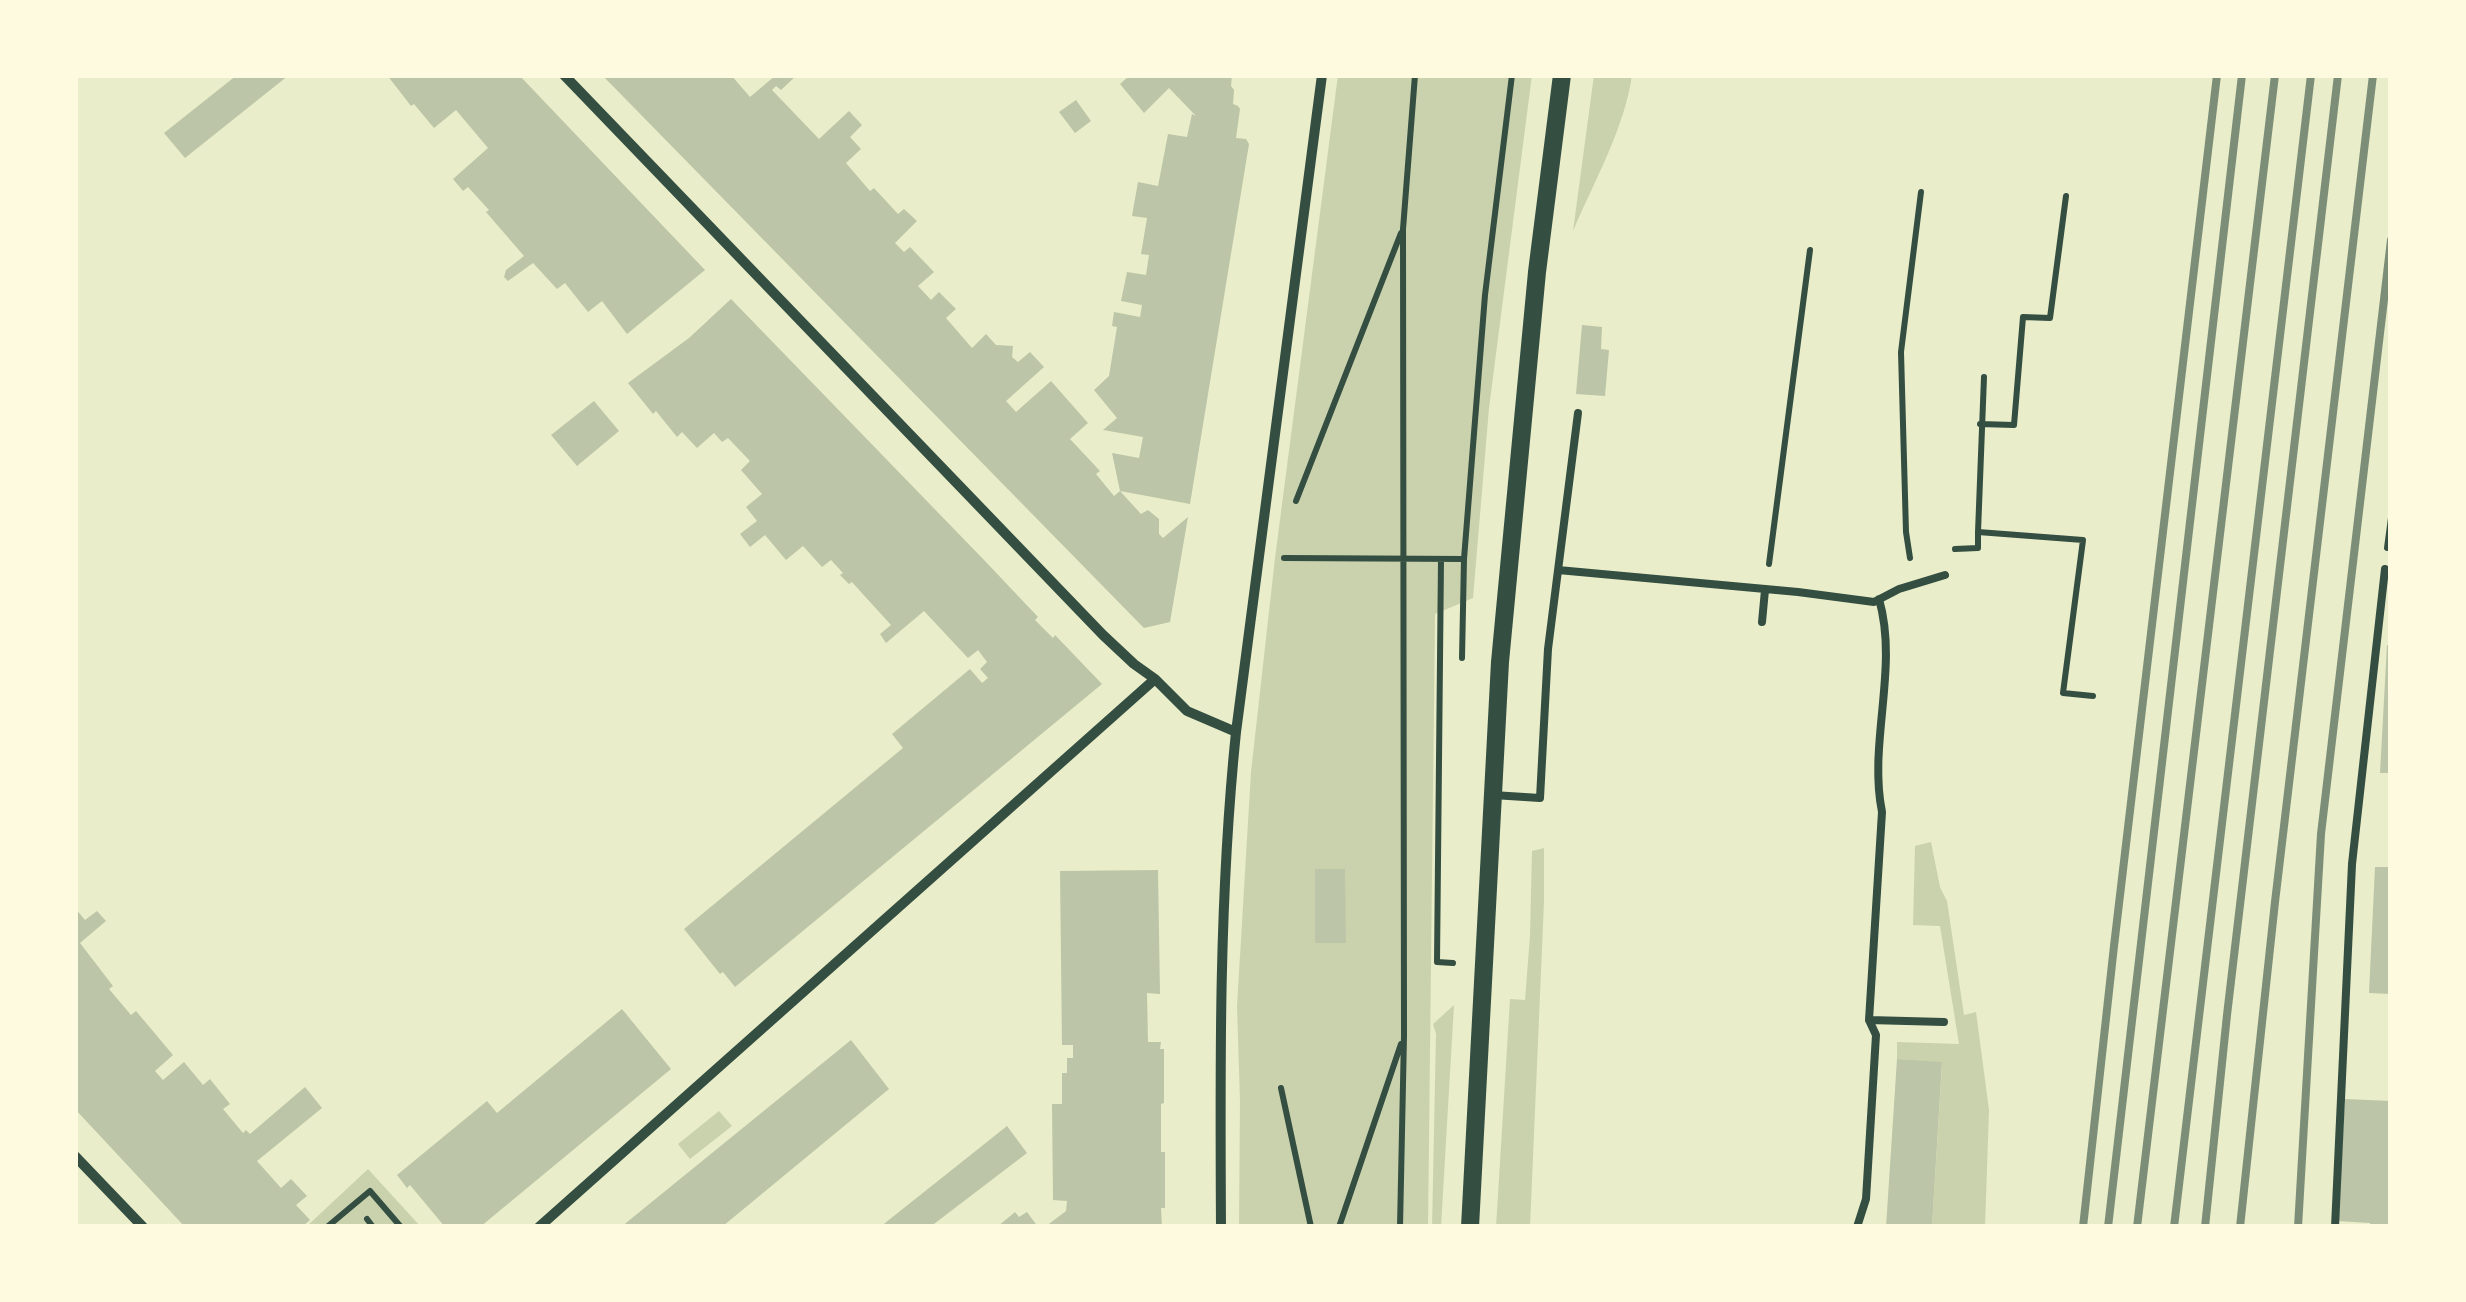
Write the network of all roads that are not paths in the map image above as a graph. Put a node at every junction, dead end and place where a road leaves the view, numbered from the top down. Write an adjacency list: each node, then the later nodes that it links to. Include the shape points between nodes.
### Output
1 (564, 75): 11 (street, via 1103,635)
2 (1322, 75): 12 (street)
3 (1562, 75): 13 (street, via 1536,272)
4 (1578, 413): 5 (lane)
5 (1558, 570): 8 (lane); 13 (lane, via 1540,798)
6 (2385, 570): 22 (lane, via 2352,864)
7 (1945, 575): 9 (lane)
8 (1765, 590): 9 (lane); 10 (lane)
9 (1879, 599): 14 (lane, via 1885,618 1882,812)
10 (1762, 622)
11 (1156, 679): 12 (street, via 1188,711); 18 (street)
12 (1236, 732): 19 (street, via 1220,985)
13 (1493, 796): 20 (street)
14 (1869, 1020): 15 (lane); 21 (lane, via 1876,1036 1866,1200)
15 (1944, 1022)
16 (75, 1156): 17 (street)
17 (143, 1227)
18 (539, 1227)
19 (1221, 1227)
20 (1470, 1227)
21 (1856, 1227)
22 (2336, 1227)

